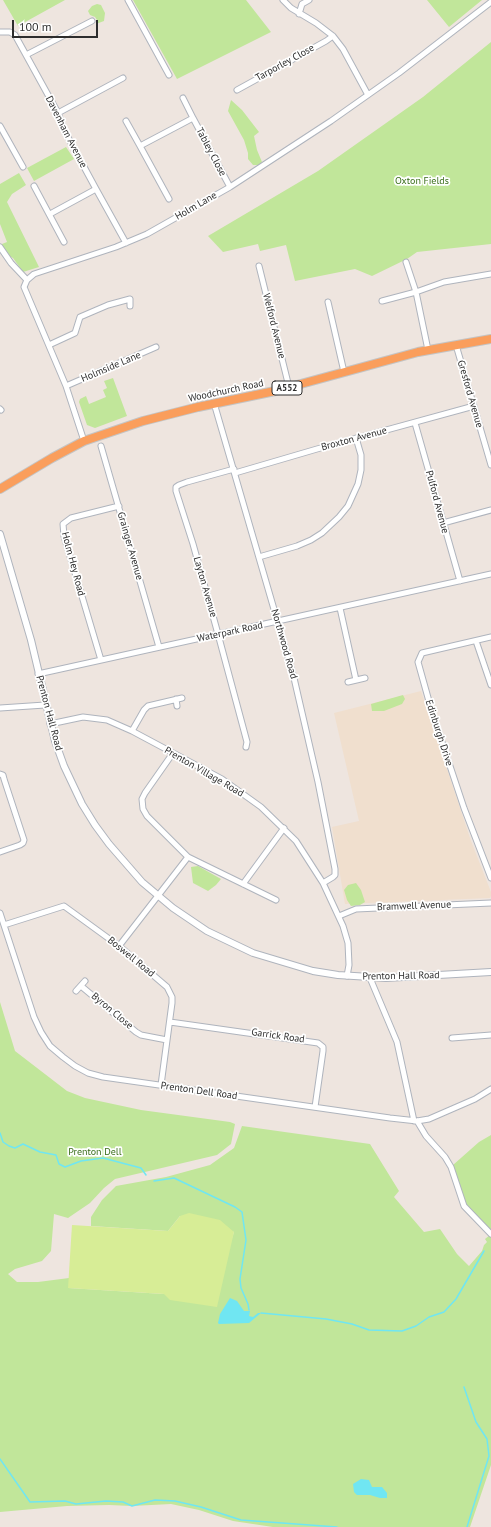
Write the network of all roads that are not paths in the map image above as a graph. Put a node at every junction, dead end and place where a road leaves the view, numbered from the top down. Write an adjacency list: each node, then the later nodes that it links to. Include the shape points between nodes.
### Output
1 (128, 0): 10 (street)
2 (283, 0): 5 (street)
3 (309, 0): 5 (street, via 302,4)
4 (491, 2): 13 (street, Holm Lane)
5 (299, 14): 8 (street)
6 (92, 21): 9 (street)
7 (0, 32): 9 (street, Davenham Avenue, via 15,34)
8 (333, 36): 12 (street, Tarporley Close); 13 (street)
9 (26, 54): 15 (street, Davenham Avenue)
10 (169, 75)
11 (123, 78): 15 (street)
12 (237, 90)
13 (368, 95): 22 (street, Holm Lane)
14 (183, 98): 16 (street, Tabley Close)
15 (58, 113): 23 (street, Davenham Avenue, via 64,130)
16 (193, 118): 19 (street, Tabley Close); 22 (street, Tabley Close)
17 (126, 121): 19 (street)
18 (0, 126): 20 (street)
19 (140, 146): 24 (street)
20 (23, 167)
21 (34, 186): 25 (street)
22 (230, 187): 27 (street, Holm Lane)
23 (96, 189): 25 (street); 27 (street, Davenham Avenue)
24 (169, 199)
25 (50, 214): 26 (street)
26 (64, 242)
27 (126, 243): 32 (street, Holm Lane, via 34,274)
28 (0, 247): 32 (street)
29 (406, 262): 33 (street)
30 (259, 266): 44 (street, Welford Avenue)
31 (491, 274): 33 (street, via 444,282)
32 (27, 280): 39 (street, via 24,287)
33 (416, 292): 34 (street); 41 (street)
34 (382, 301)
35 (328, 302): 42 (street)
36 (130, 306): 39 (street, via 130,299 80,317 75,333)
37 (491, 339): 38 (highway, Woodchurch Road / A552)
38 (456, 344): 41 (highway, Woodchurch Road / A552); 46 (street, Gresford Avenue)
39 (49, 345): 43 (street)
40 (156, 347): 43 (street, Holmside Lane)
41 (428, 350): 42 (highway, Woodchurch Road / A552)
42 (344, 372): 44 (highway, Woodchurch Road / A552)
43 (66, 386): 49 (street)
44 (290, 387): 45 (highway, Woodchurch Road / A552)
45 (214, 404): 49 (highway, Woodchurch Road / A552, via 143,421); 52 (street, Northwood Road)
46 (474, 406): 47 (street, Broxton Avenue); 51 (street, Gresford Avenue)
47 (416, 423): 48 (street, Broxton Avenue); 56 (street, Pulford Avenue)
48 (356, 438): 52 (street, Broxton Avenue); 58 (street, via 361,470 348,506 322,534 297,546)
49 (84, 440): 53 (highway, Woodchurch Road / A552)
50 (101, 446): 54 (street, Grainger Avenue)
51 (491, 466)
52 (235, 471): 58 (street, Northwood Road); 63 (street, Layton Avenue, via 176,487)
53 (0, 489)
54 (118, 506): 66 (street, Grainger Avenue); 67 (street, Holm Hey Road, via 71,518 63,524 64,536)
55 (491, 510): 56 (street)
56 (443, 523): 60 (street, Pulford Avenue)
57 (0, 534): 68 (street, Prenton Hall Road, via 31,640)
58 (259, 557): 62 (street, Northwood Road)
59 (491, 574): 60 (street, Waterpark Road)
60 (460, 581): 61 (street, Waterpark Road)
61 (340, 608): 62 (street, Waterpark Road); 70 (street)
62 (278, 622): 63 (street, Waterpark Road); 87 (street, Northwood Road, via 306,727 335,869 335,875)
63 (218, 634): 66 (street, Waterpark Road); 80 (street, Layton Avenue, via 246,738)
64 (491, 637): 65 (street, Edinburgh Drive)
65 (476, 641): 72 (street); 86 (street, Edinburgh Drive, via 422,653 418,662 454,778)
66 (159, 647): 67 (street, Waterpark Road)
67 (101, 660): 68 (street, Waterpark Road)
68 (38, 674): 75 (street, Prenton Hall Road)
69 (365, 678): 70 (street)
70 (356, 680): 71 (street)
71 (348, 682)
72 (491, 685)
73 (182, 698): 74 (street)
74 (176, 699): 76 (street); 79 (street, via 148,706)
75 (45, 705): 77 (street); 78 (street, Prenton Hall Road)
76 (177, 706)
77 (0, 708)
78 (50, 724): 79 (street, Prenton Village Road, via 82,717 106,720); 89 (street, Prenton Hall Road, via 74,789 95,825 132,872)
79 (132, 731): 81 (street, Prenton Village Road)
80 (246, 748)
81 (173, 753): 83 (street, Prenton Village Road, via 222,779 261,807); 85 (street, via 142,799 142,809)
82 (0, 774): 84 (street, via 4,779 24,840 20,845)
83 (284, 828): 87 (street, Prenton Village Road, via 296,841); 88 (street)
84 (0, 852)
85 (188, 857): 88 (street); 89 (street)
86 (491, 878)
87 (323, 883): 93 (street, Prenton Village Road)
88 (242, 884): 90 (street)
89 (158, 894): 95 (street); 97 (street, Prenton Hall Road, via 173,908 207,931 253,953 313,971)
90 (276, 900)
91 (491, 903): 93 (street, Bramwell Avenue, via 356,909)
92 (0, 913): 94 (street, Prenton Dell Road)
93 (339, 916): 97 (street, Prenton Village Road, via 348,943)
94 (4, 925): 95 (street, Boswell Road, via 64,906); 106 (street, Prenton Dell Road, via 34,1017 50,1046 88,1073)
95 (119, 946): 102 (street, Boswell Road, via 167,987 172,997)
96 (491, 972): 98 (street, Prenton Hall Road)
97 (348, 976): 98 (street, Prenton Hall Road)
98 (370, 978): 109 (street, via 397,1042)
99 (85, 981): 100 (street, Byron Close)
100 (81, 986): 101 (street, Byron Close); 105 (street, Byron Close, via 136,1032)
101 (76, 991)
102 (170, 1022): 105 (street, Boswell Road); 108 (street, Garrick Road, via 318,1043 323,1047 323,1051)
103 (491, 1035): 104 (street)
104 (452, 1038)
105 (167, 1040): 106 (street, Boswell Road)
106 (161, 1085): 108 (street, Prenton Dell Road)
107 (491, 1089): 109 (street, Prenton Dell Road, via 475,1099 429,1119)
108 (315, 1108): 109 (street, Prenton Dell Road)
109 (416, 1121): 110 (street, via 451,1167 464,1206)
110 (491, 1234)

